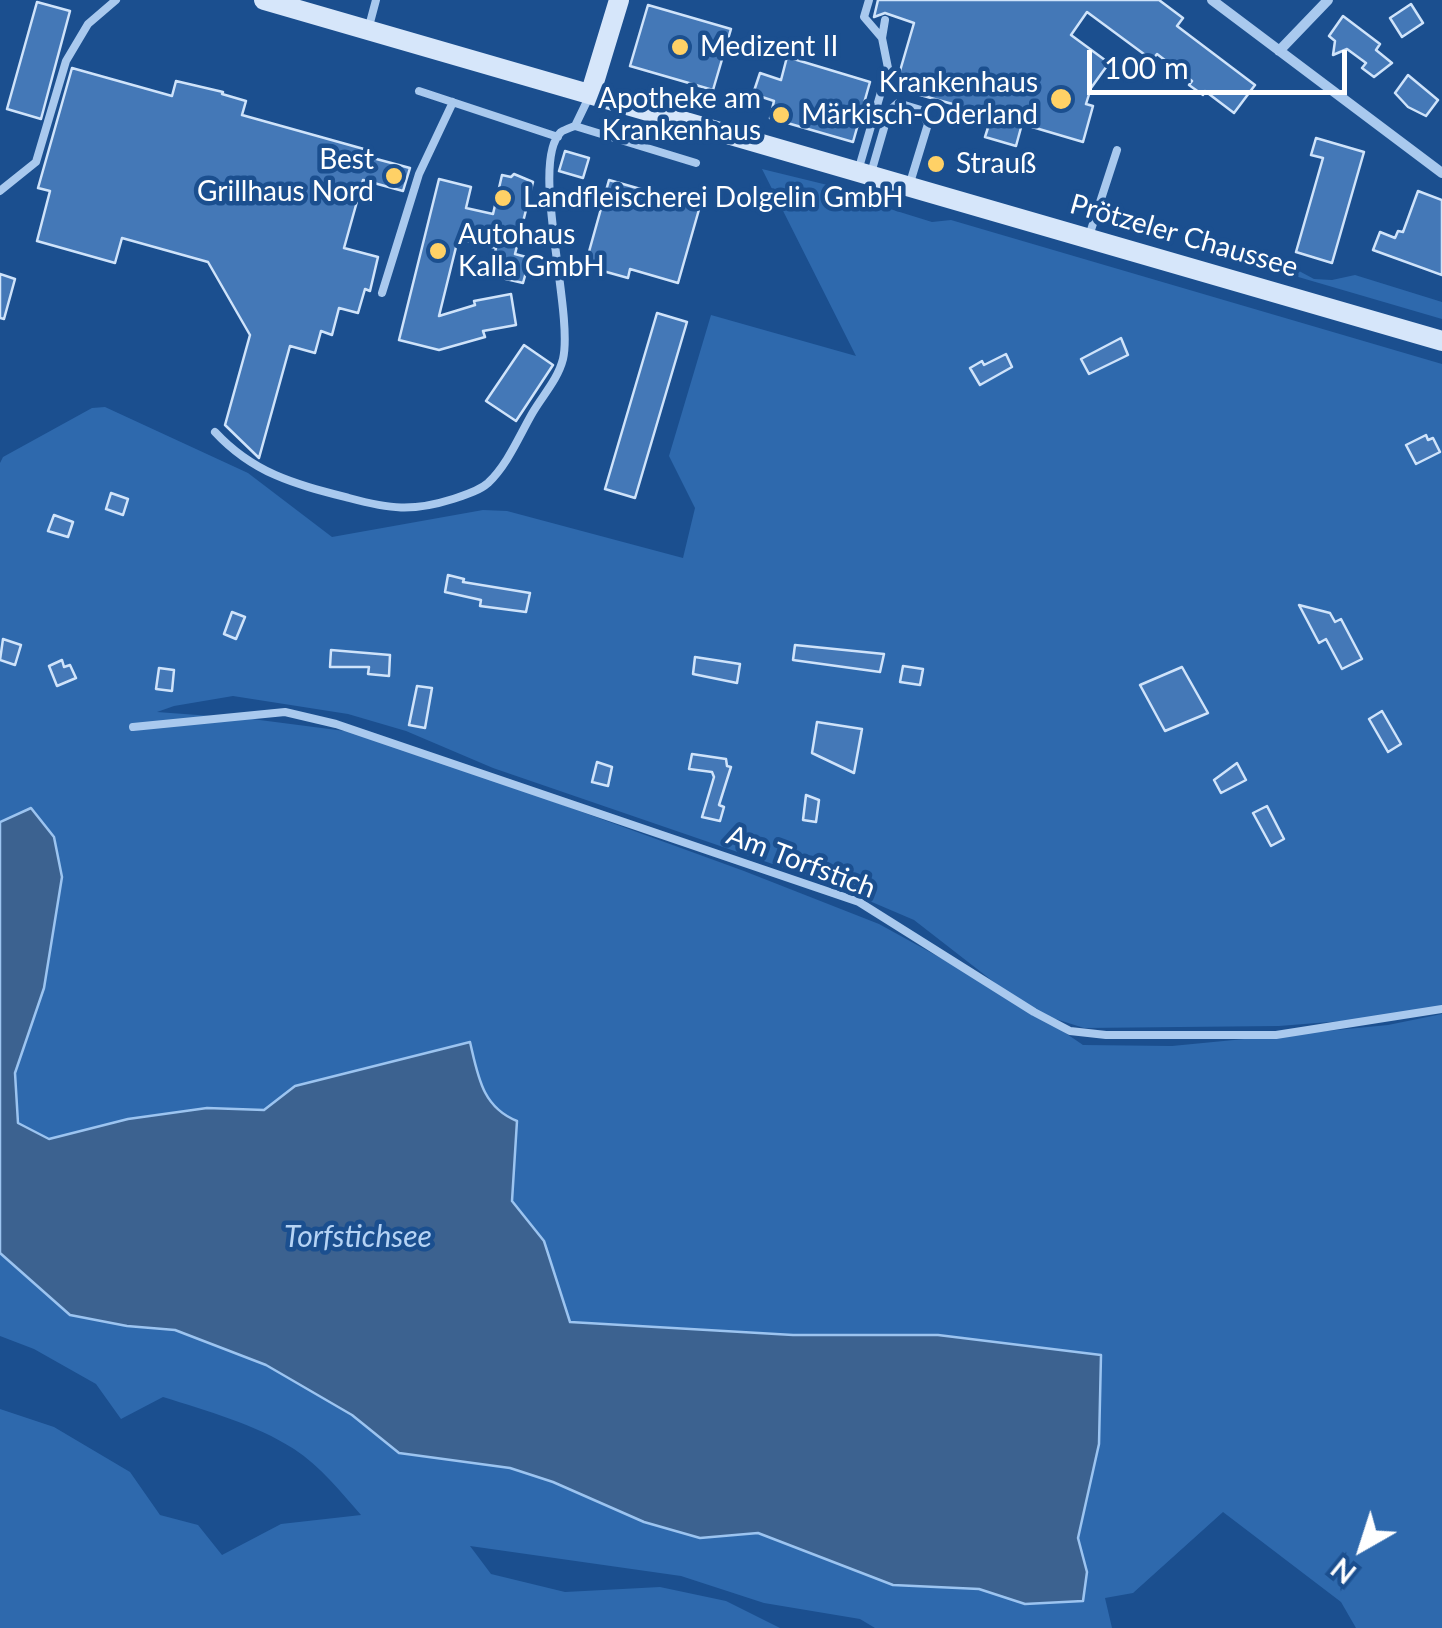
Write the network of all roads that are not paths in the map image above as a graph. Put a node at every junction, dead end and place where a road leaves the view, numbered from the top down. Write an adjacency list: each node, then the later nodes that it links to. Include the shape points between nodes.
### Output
1 (116, 0): 22 (lane, via 88,24 66,60 36,162)
2 (264, 0): 9 (main road, Prötzeler Chaussee)
3 (376, 0): 9 (lane)
4 (619, 0): 13 (main road)
5 (869, 0): 10 (lane, via 864,17)
6 (1212, 0): 11 (street)
7 (1328, 0): 11 (street)
8 (885, 20): 10 (lane)
9 (368, 30): 13 (main road, Prötzeler Chaussee)
10 (882, 38): 19 (lane, via 888,68)
11 (1280, 51): 20 (street)
12 (419, 91): 14 (lane)
13 (591, 92): 15 (lane); 19 (main road, Prötzeler Chaussee)
14 (453, 102): 16 (lane); 24 (lane, via 420,174)
15 (575, 126): 16 (lane); 18 (lane)
16 (558, 138): 26 (lane, via 549,202 563,360 486,485 424,508 390,508 277,479)
17 (1116, 150): 23 (lane)
18 (696, 163)
19 (864, 173): 21 (main road, Prötzeler Chaussee); 21 (lane, via 898,103 921,110 928,124)
20 (1442, 173)
21 (912, 178): 23 (main road, Prötzeler Chaussee)
22 (0, 191)
23 (1089, 237): 25 (main road, Prötzeler Chaussee)
24 (382, 293)
25 (1442, 341)
26 (214, 432)
27 (133, 728): 28 (lane, Am Torfstich, via 285,712 336,724 858,902 1070,1030 1106,1036 1276,1035)
28 (1442, 1009)

